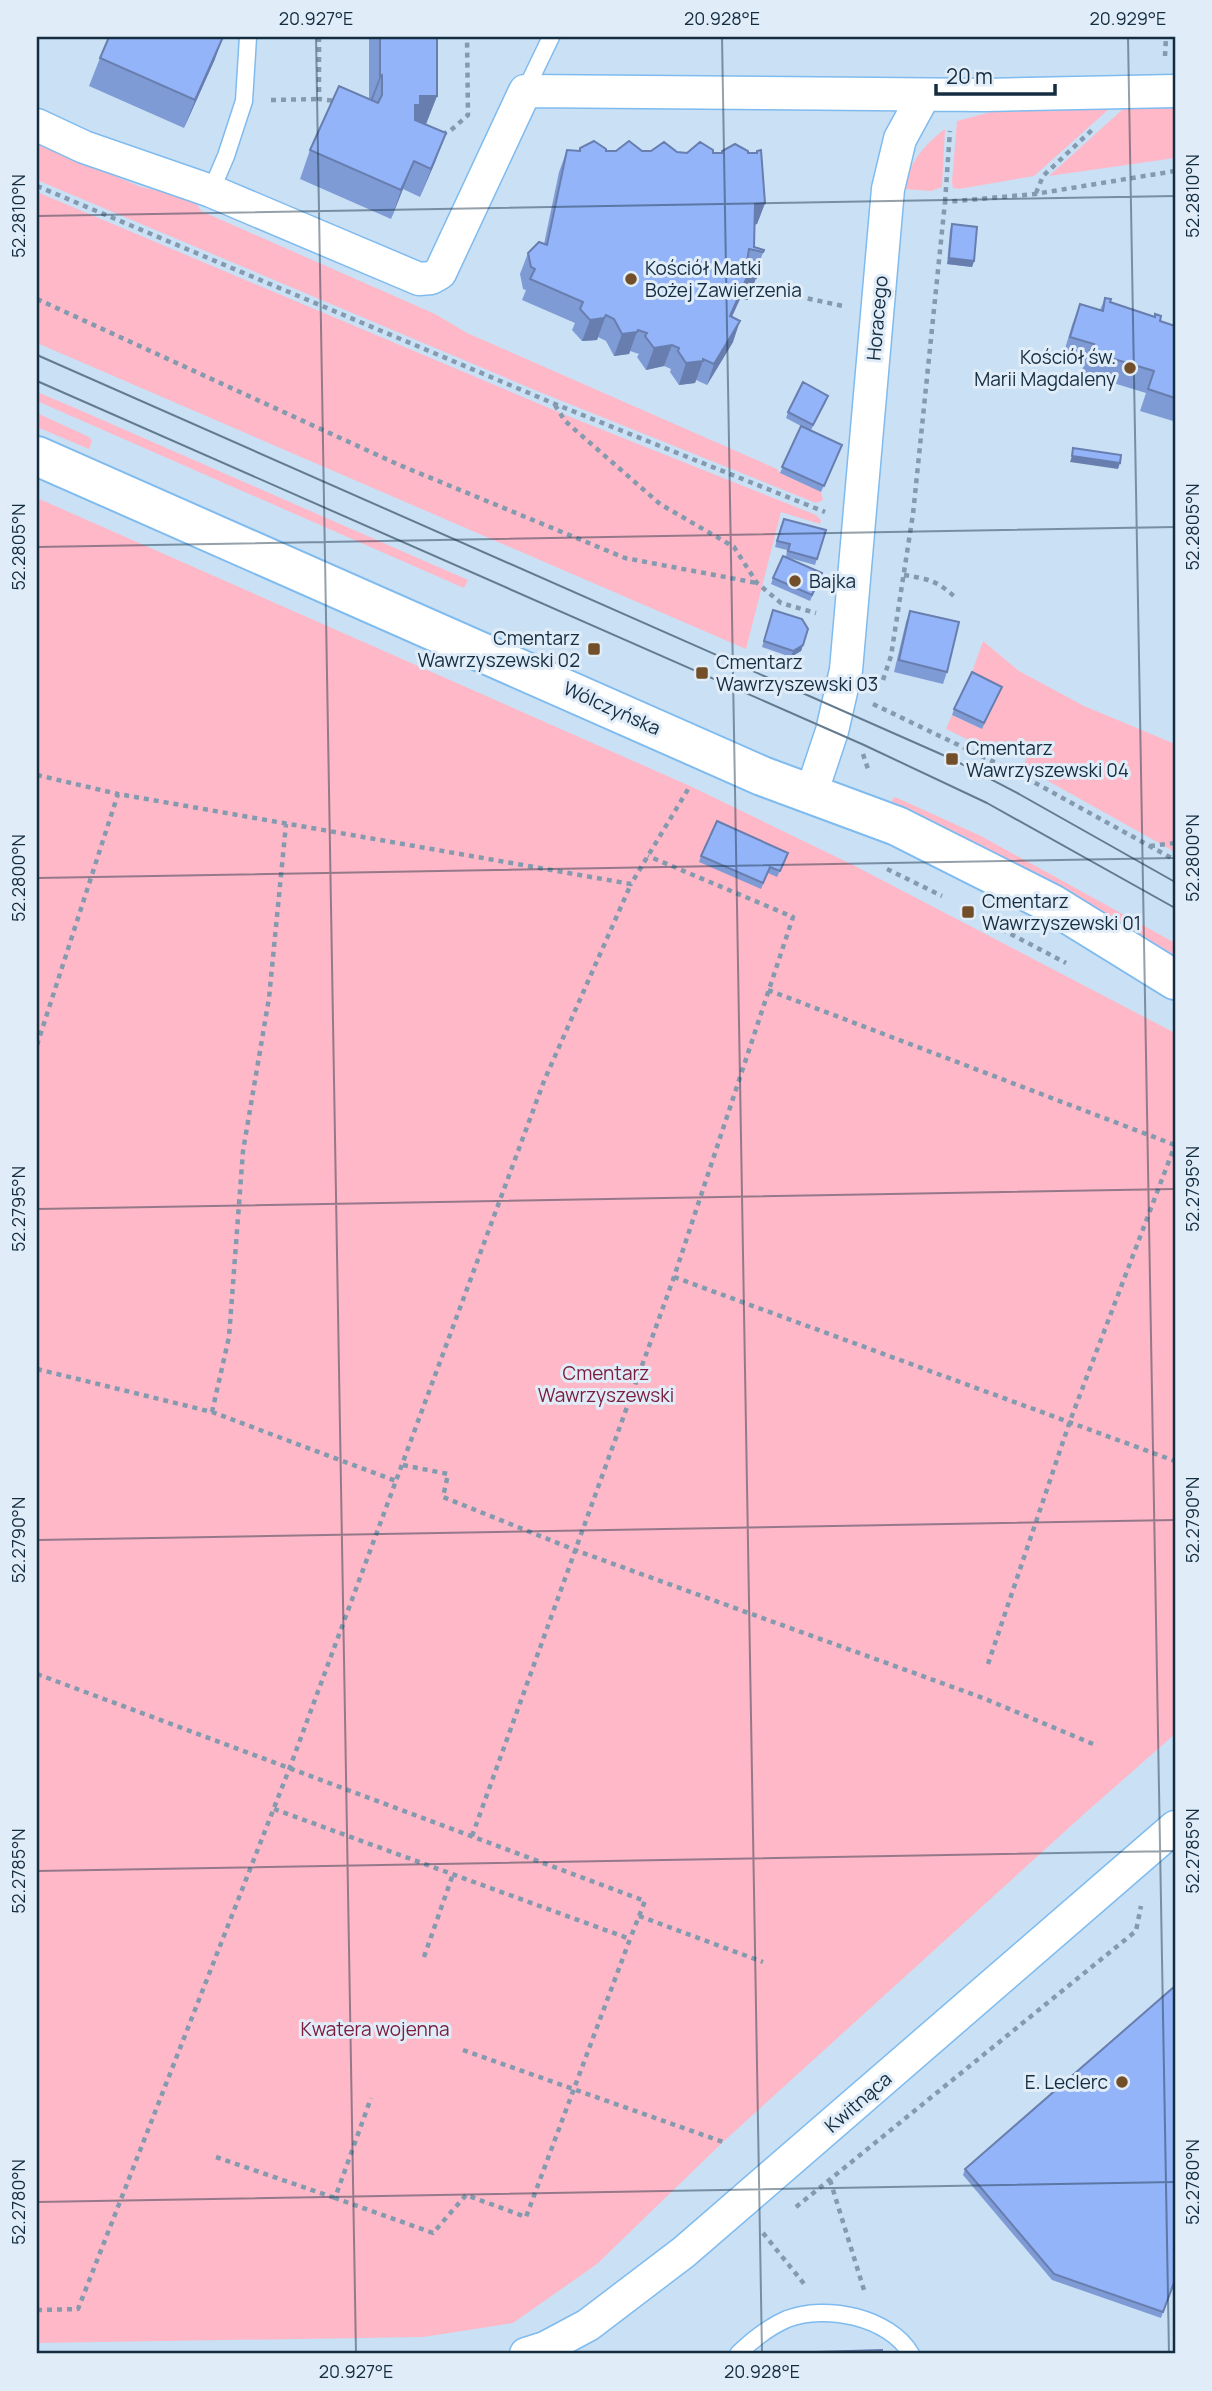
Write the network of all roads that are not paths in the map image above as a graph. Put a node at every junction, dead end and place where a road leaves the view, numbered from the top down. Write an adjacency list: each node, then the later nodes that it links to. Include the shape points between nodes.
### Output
1 (248, 37): 7 (lane, via 243,101)
2 (551, 37): 3 (lane)
3 (525, 90): 5 (street); 7 (street, via 440,273 430,278 410,276)
4 (1175, 92): 5 (street)
5 (938, 95): 9 (street, Horacego, via 901,139 888,190 846,670)
6 (37, 125): 7 (street, via 84,147)
7 (211, 191)
8 (37, 456): 9 (main road, Wólczyńska)
9 (811, 794): 10 (main road, Wólczyńska, via 897,826 990,872 1052,904)
10 (1175, 980)
11 (1175, 1827): 12 (street, Kwitnąca, via 684,2252 588,2325)
12 (526, 2354)
13 (738, 2354): 14 (lane, via 789,2319 821,2313 847,2315 874,2325 905,2344)
14 (911, 2354)

